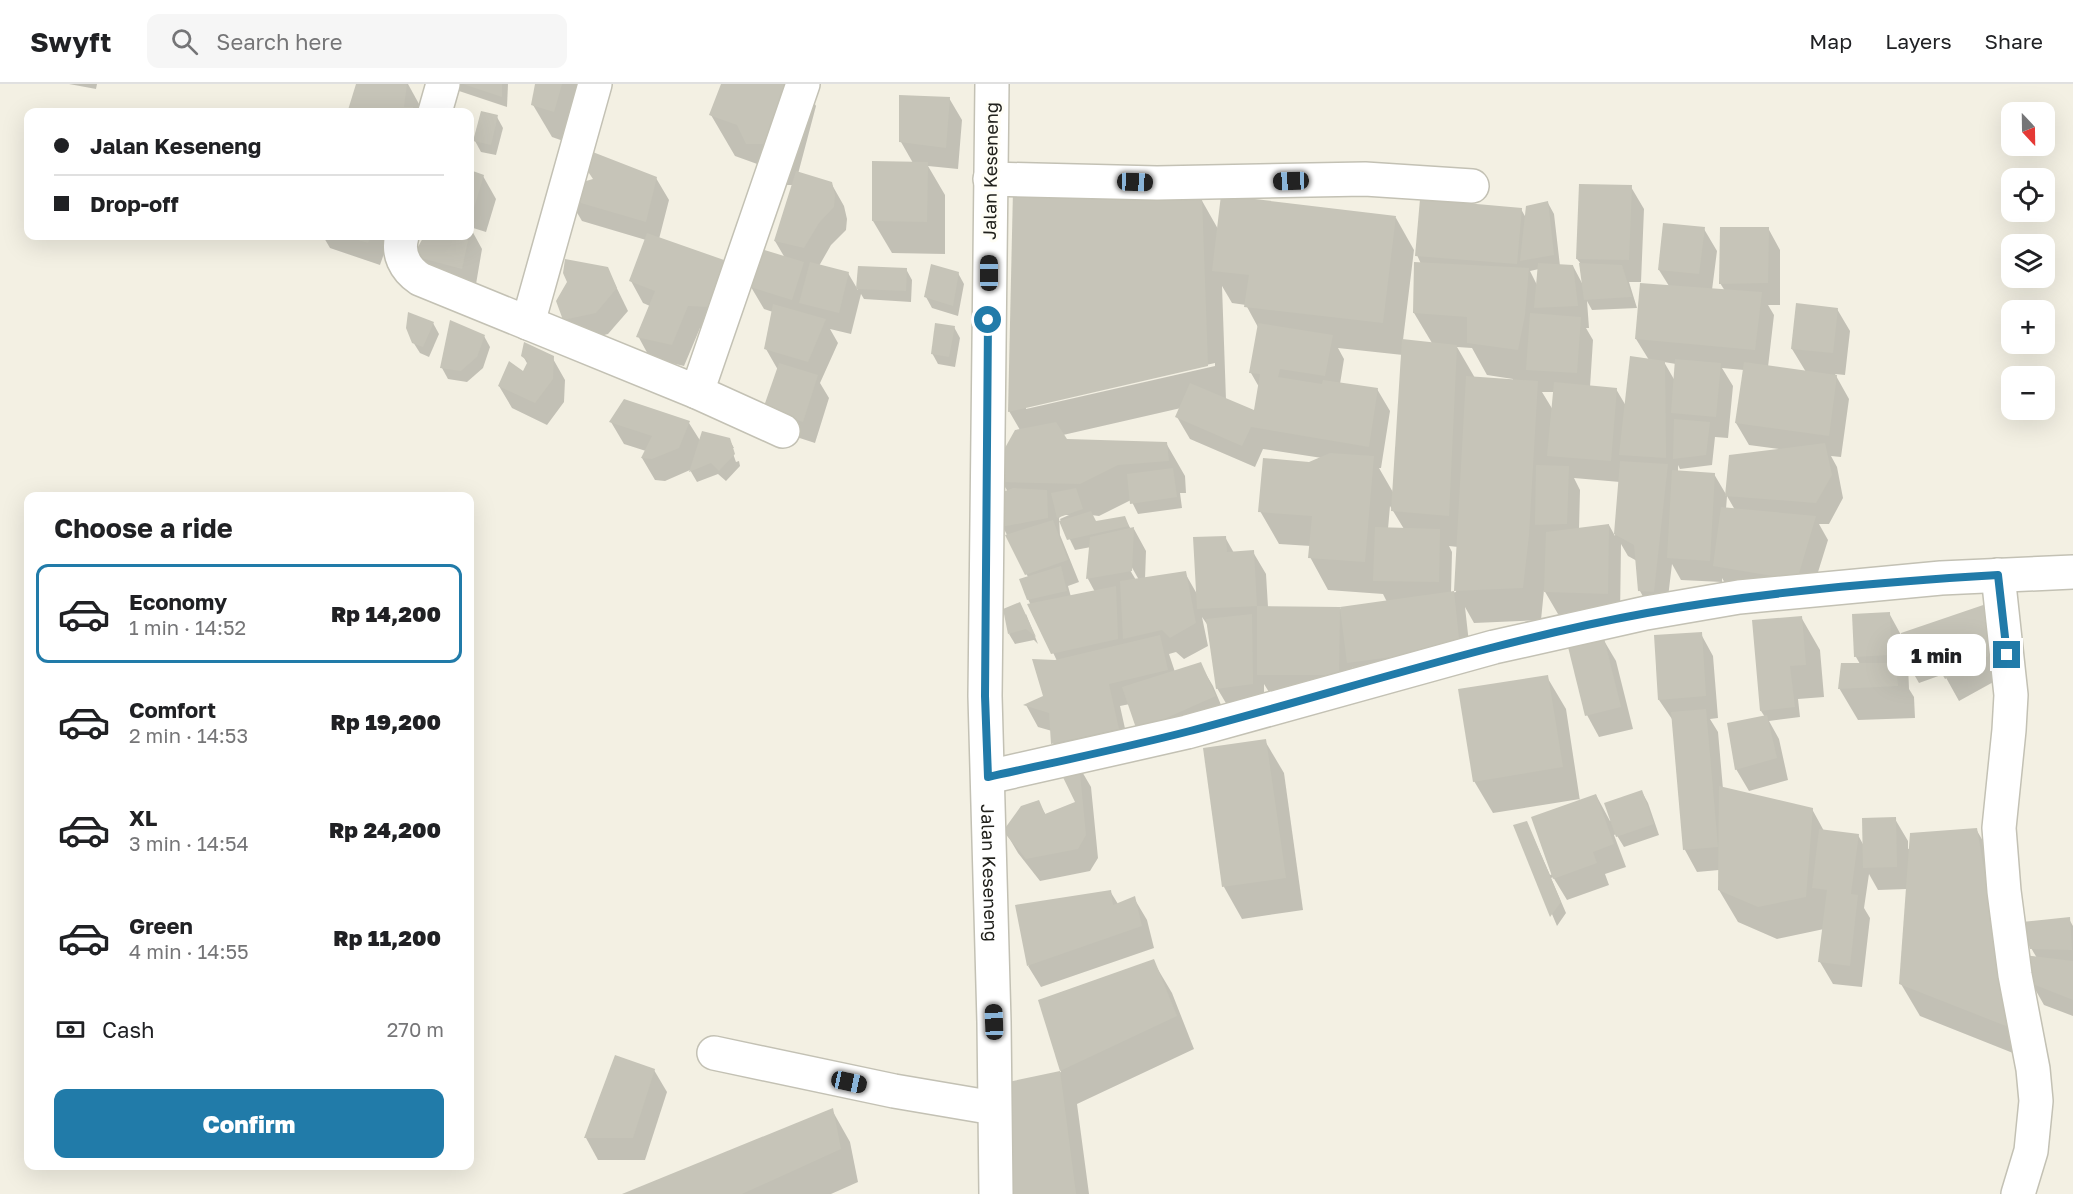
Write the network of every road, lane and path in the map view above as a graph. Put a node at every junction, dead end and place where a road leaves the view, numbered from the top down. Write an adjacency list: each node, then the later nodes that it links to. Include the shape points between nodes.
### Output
1 (443, 84): 5 (street)
2 (595, 84): 9 (street)
3 (803, 84): 10 (street)
4 (992, 84): 6 (street, Jalan Keseneng)
5 (436, 108)
6 (990, 179): 7 (street, via 1157,183 1365,179); 14 (street, Jalan Keseneng, via 985,696)
7 (1472, 186)
8 (401, 240): 9 (street, via 402,258 417,277)
9 (528, 323): 10 (street)
10 (697, 392): 11 (street)
11 (783, 431)
12 (2073, 572): 13 (street)
13 (1998, 575): 14 (street, via 1739,597 1646,613 1494,647 1187,732); 18 (street, via 2011,695 1999,828 2014,975 2036,1101 2031,1151)
14 (988, 777): 16 (street, Jalan Keseneng)
15 (714, 1053): 16 (street)
16 (994, 1108): 17 (street, Jalan Keseneng)
17 (996, 1194)
18 (2018, 1194)

